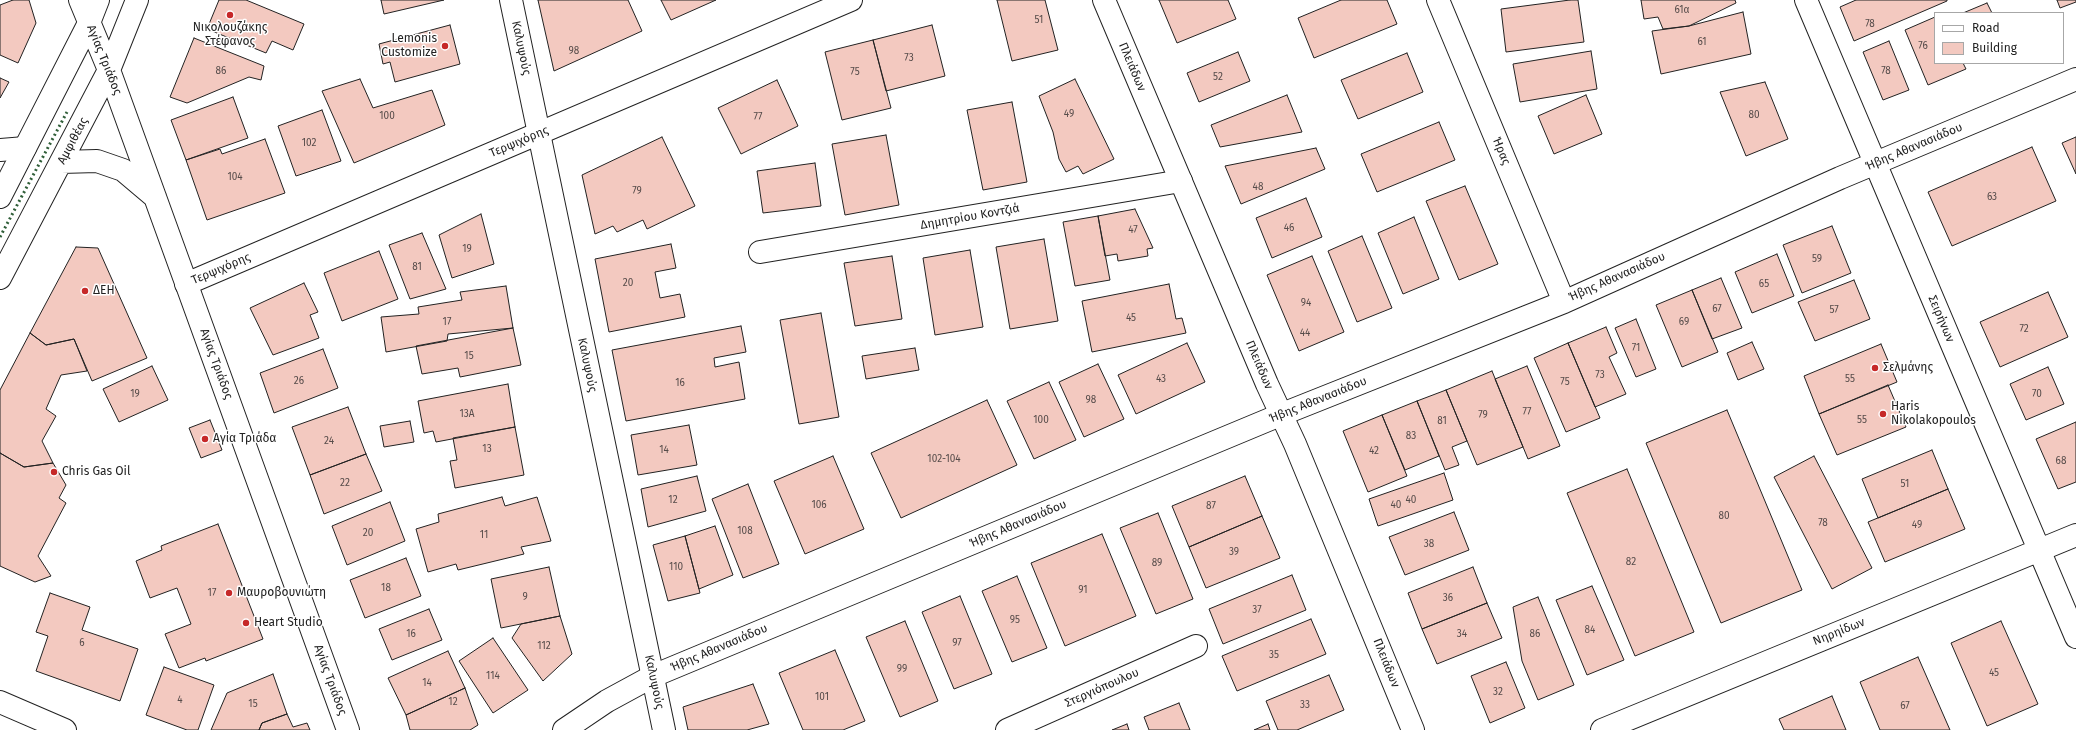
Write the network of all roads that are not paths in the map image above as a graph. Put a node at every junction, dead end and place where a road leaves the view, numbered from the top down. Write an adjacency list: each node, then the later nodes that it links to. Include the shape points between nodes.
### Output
1 (80, 0): 9 (street, Αγίας Τριάδος)
2 (98, 0): 9 (street)
3 (138, 0): 10 (street, Αμφιθέας)
4 (511, 0): 12 (street, Καλυψούς)
5 (851, 0): 12 (street, Τερψιχόρης)
6 (1104, 0): 17 (street, Πλειάδων)
7 (1438, 0): 23 (street, Ήρας)
8 (1806, 0): 16 (street, Σειρήνων)
9 (89, 24): 10 (street, Αγίας Τριάδος); 13 (street)
10 (109, 70): 15 (street, Αμφιθέας); 19 (street, Αγίας Τριάδος)
11 (2076, 79): 16 (street, Ήβης Αθανασιάδου)
12 (539, 133): 22 (street, Τερψιχόρης); 29 (street, Καλυψούς)
13 (26, 148): 14 (street); 18 (street)
14 (0, 150)
15 (61, 162): 19 (street, via 97,161 123,170); 21 (street, Αμφιθέας)
16 (1876, 163): 23 (street, Ήβης Αθανασιάδου); 26 (street, Σειρήνων)
17 (1181, 182): 20 (street, Δημητρίου Κοντζιά); 24 (street, Πλειάδων)
18 (0, 197)
19 (156, 198): 22 (street, Αγίας Τριάδος)
20 (760, 252)
21 (0, 278)
22 (186, 284): 32 (street, Αγίας Τριάδος)
23 (1564, 302): 24 (street, Ήβης Αθανασιάδου)
24 (1280, 415): 29 (street, Ήβης Αθανασιάδου); 36 (street, Πλειάδων, via 1295,444)
25 (2076, 535): 26 (street, Νηρηίδων)
26 (2039, 550): 27 (street, Σειρήνων); 37 (street, Νηρηίδων)
27 (2076, 637)
28 (1196, 646): 35 (street, Στεργιόπουλου)
29 (653, 676): 33 (street, Ήβης Αθανασιάδου, via 607,701); 34 (street, Καλυψούς)
30 (0, 702): 31 (street)
31 (65, 730)
32 (348, 730)
33 (564, 730)
34 (664, 730)
35 (1008, 730)
36 (1413, 730)
37 (1602, 730)

